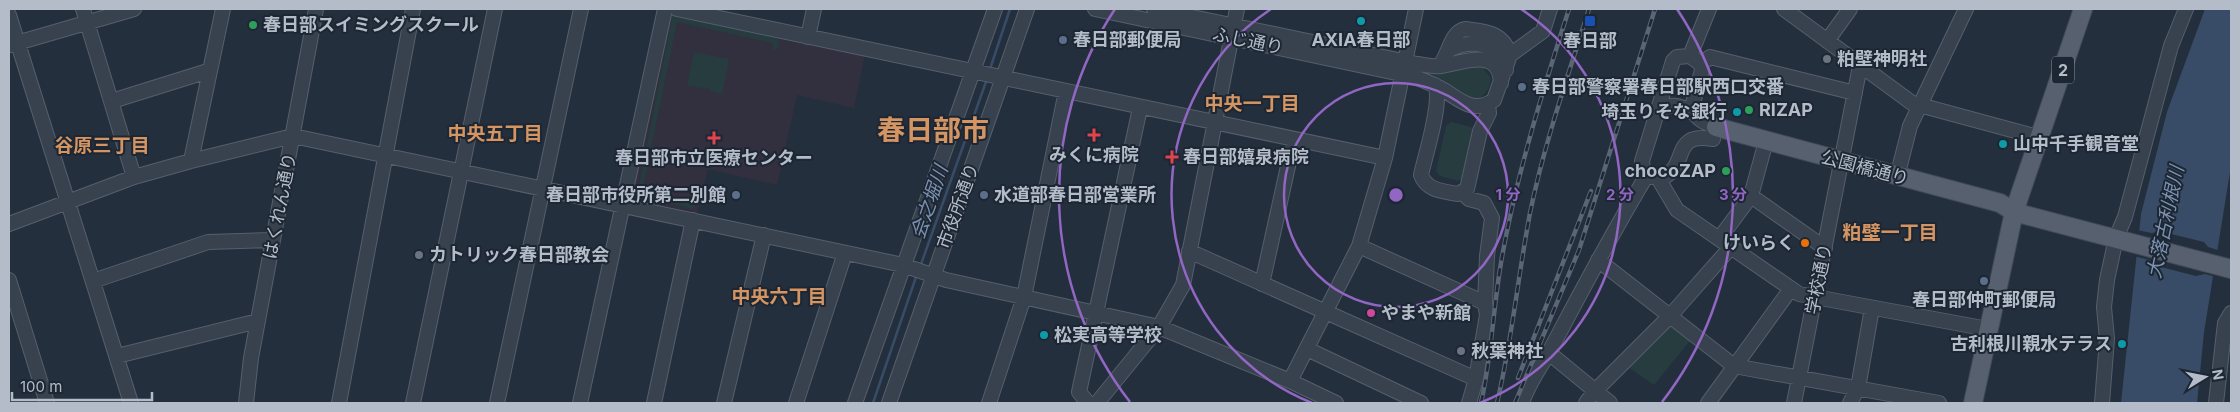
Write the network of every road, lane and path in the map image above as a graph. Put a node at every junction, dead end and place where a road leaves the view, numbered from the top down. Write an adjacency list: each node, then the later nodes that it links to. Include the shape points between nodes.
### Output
1 (84, 9): 25 (street)
2 (134, 9): 25 (street)
3 (223, 9): 36 (street)
4 (316, 9): 51 (street, はくれん通り)
5 (413, 9): 55 (street)
6 (495, 9): 59 (street)
7 (581, 9): 63 (street)
8 (665, 9): 67 (street)
9 (676, 9): 27 (street)
10 (814, 9): 27 (street)
11 (995, 9): 37 (street)
12 (1027, 9): 39 (street, 市役所通り)
13 (1095, 9): 26 (street, ふじ通り)
14 (1154, 9): 26 (street, ふじ通り)
15 (1237, 9): 26 (street)
16 (1416, 9): 35 (street)
17 (1550, 9): 31 (street, via 1543,31)
18 (1710, 9): 32 (street)
19 (1850, 9): 28 (street)
20 (1966, 9): 45 (street)
21 (2084, 9): 52 (main road, 2)
22 (2186, 9): 72 (street, via 2171,46)
23 (1787, 10): 28 (street)
24 (9, 15): 29 (street)
25 (88, 24): 29 (street); 43 (street)
26 (1233, 32): 35 (street, ふじ通り); 49 (street)
27 (808, 37): 37 (street)
28 (1827, 40): 34 (street)
29 (13, 44): 66 (street)
30 (1449, 50): 31 (street, via 1455,34 1465,29 1500,36); 33 (street); 38 (street, via 1462,44 1488,47 1501,57)
31 (1510, 55): 38 (street)
32 (1696, 60): 42 (street, via 1710,57); 47 (street, via 1677,57 1673,61); 48 (street)
33 (1439, 66): 35 (street); 38 (street, via 1471,59 1486,60)
34 (1860, 66): 42 (street, 学校通り); 45 (street)
35 (1403, 68): 40 (street); 56 (street)
36 (208, 71): 43 (street); 57 (street)
37 (975, 72): 39 (street); 80 (street)
38 (1504, 77): 44 (street, via 1497,96)
39 (1000, 78): 41 (street); 82 (street, 市役所通り)
40 (1434, 85): 44 (street, via 1469,106); 64 (street, via 1436,104 1421,175 1424,184 1430,188)
41 (1066, 91): 46 (street); 87 (street)
42 (1855, 93): 58 (street, 学校通り)
43 (112, 101): 61 (street)
44 (1488, 104): 64 (street, via 1489,113 1480,131 1467,189)
45 (1920, 106): 52 (street); 62 (street, via 1910,126)
46 (1140, 108): 49 (street); 92 (street)
47 (1658, 110): 48 (street, via 1676,105); 60 (street, via 1642,160 1643,170)
48 (1693, 113): 50 (street)
49 (1214, 122): 53 (street); 77 (street)
50 (1714, 133): 54 (main road, 公園橋通り); 58 (main road, 公園橋通り); 60 (street, via 1690,140 1679,153 1675,169 1664,178)
51 (293, 136): 55 (street); 57 (street); 73 (street, はくれん通り)
52 (2038, 137): 68 (main road, 2)
53 (1294, 139): 56 (street); 85 (street)
54 (1763, 152): 58 (main road, 公園橋通り); 65 (street)
55 (384, 155): 59 (street); 110 (street)
56 (1385, 158): 75 (street)
57 (191, 161): 61 (street)
58 (1842, 167): 62 (main road, 公園橋通り); 68 (main road, 公園橋通り, via 1996,212); 76 (street, 学校通り)
59 (462, 171): 63 (street); 111 (street)
60 (1652, 176): 74 (street, via 1677,210); 79 (street)
61 (134, 177): 66 (street)
62 (1897, 177): 68 (main road, 公園橋通り, via 2000,203)
63 (544, 188): 67 (street); 112 (street)
64 (1463, 193): 89 (street, via 1469,199 1484,203 1492,218)
65 (1751, 196): 74 (street); 76 (street)
66 (66, 204): 70 (street); 84 (street)
67 (623, 204): 69 (street); 113 (street)
68 (2014, 212): 72 (main road, 公園橋通り); 97 (main road, 2)
69 (693, 220): 71 (street); 114 (street)
70 (9, 224)
71 (764, 235): 78 (street); 115 (street)
72 (2120, 239): 81 (main road, 公園橋通り); 133 (street, via 2107,280 2104,307 2107,339)
73 (273, 240): 84 (street, via 208,242); 95 (street, はくれん通り)
74 (1725, 243): 86 (street); 94 (street)
75 (1359, 246): 89 (street); 91 (street)
76 (1825, 248): 88 (street, 学校通り)
77 (1189, 251): 85 (street); 96 (street, via 1183,285)
78 (845, 253): 80 (street); 116 (street)
79 (1598, 260): 94 (street); 99 (street)
80 (906, 266): 82 (street); 117 (street)
81 (2231, 268)
82 (929, 275): 87 (street); 118 (street, 市役所通り)
83 (9, 280): 107 (street)
84 (93, 281): 100 (street)
85 (1262, 284): 91 (street)
86 (1790, 290): 88 (street); 101 (street)
87 (1024, 297): 92 (street); 119 (street)
88 (1816, 298): 90 (street); 102 (street, 学校通り)
89 (1485, 303): 103 (street, via 1487,315)
90 (1872, 308): 97 (street); 105 (street)
91 (1327, 311): 98 (street); 103 (street)
92 (1097, 312): 96 (street); 120 (street, via 1079,392)
93 (2231, 313): 134 (street, via 2225,322)
94 (1670, 316): 101 (street); 106 (street)
95 (258, 321): 100 (street); 109 (street, はくれん通り)
96 (1159, 327): 104 (street); 121 (street)
97 (1988, 329): 132 (main road, 2)
98 (1306, 349): 104 (street); 123 (street)
99 (1549, 353): 106 (street); 125 (street)
100 (117, 356): 108 (street)
101 (1734, 366): 102 (street); 128 (street)
102 (1799, 379): 105 (street); 129 (street, 学校通り)
103 (1476, 380): 124 (street)
104 (1290, 381): 122 (street)
105 (1858, 388): 130 (street); 131 (street)
106 (1594, 392): 126 (street); 127 (street)
107 (48, 403)
108 (131, 403)
109 (246, 403)
110 (339, 403)
111 (413, 403)
112 (497, 403)
113 (580, 403)
114 (654, 403)
115 (724, 403)
116 (796, 403)
117 (854, 403)
118 (889, 403)
119 (989, 403)
120 (1088, 403)
121 (1097, 403)
122 (1336, 403)
123 (1421, 403)
124 (1469, 403)
125 (1522, 403)
126 (1586, 403)
127 (1610, 403)
128 (1708, 403)
129 (1794, 403)
130 (1850, 403)
131 (1939, 403)
132 (1973, 403)
133 (2102, 403)
134 (2216, 403)

